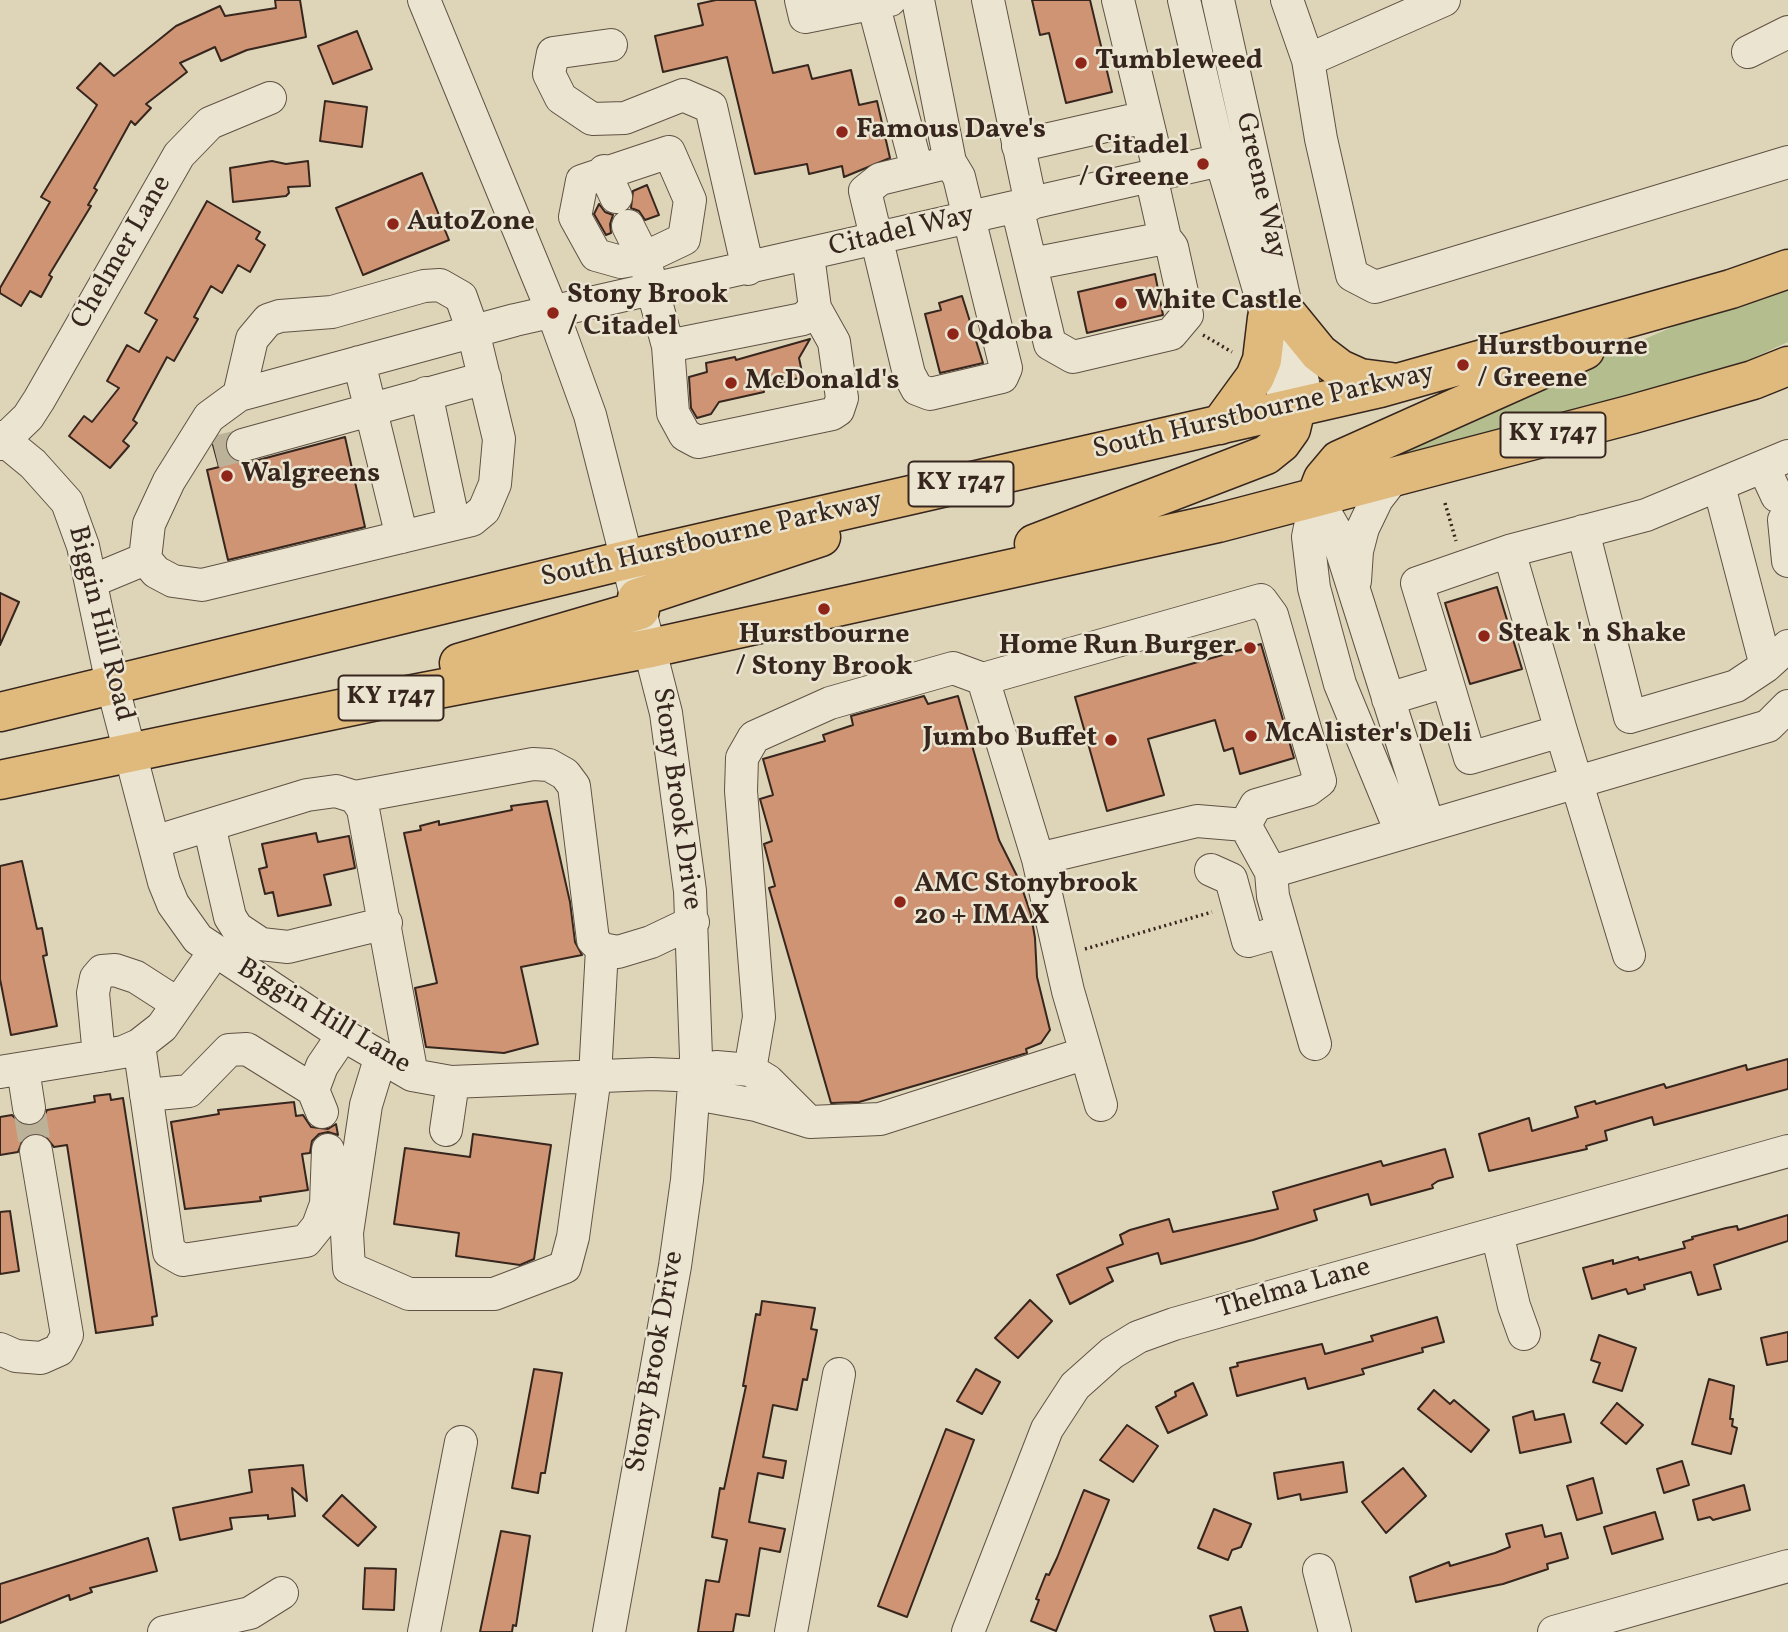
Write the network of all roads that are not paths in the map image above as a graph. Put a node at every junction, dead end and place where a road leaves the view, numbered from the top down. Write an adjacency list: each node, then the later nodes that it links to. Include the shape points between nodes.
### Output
1 (424, 0): 37 (street, Stony Brook Drive)
2 (801, 0): 10 (street, via 805,17)
3 (918, 0): 20 (street)
4 (988, 0): 17 (street)
5 (1118, 0): 16 (street)
6 (1184, 0): 19 (street, Greene Way)
7 (1218, 0): 18 (street, Greene Way)
8 (1287, 0): 14 (street)
9 (1444, 0): 14 (street)
10 (881, 2): 22 (street)
11 (1788, 32): 13 (street)
12 (611, 45): 32 (street, via 553,53 549,74 561,98 592,119 625,118 683,95 711,107)
13 (1748, 51)
14 (1308, 60): 21 (street, via 1352,275 1375,287)
15 (270, 97): 51 (street, Chelmer Lane, via 211,123 179,156 39,400 28,417)
16 (1146, 117): 17 (street); 23 (street)
17 (1018, 146): 24 (street)
18 (1252, 153): 19 (street, Citadel Way); 38 (street, Greene Way)
19 (1221, 160): 23 (street, Citadel Way); 38 (street, Greene Way)
20 (950, 162): 22 (street); 25 (street, via 959,177)
21 (1788, 162)
22 (917, 169): 28 (street, via 880,179 865,191)
23 (1156, 175): 24 (street, Citadel Way); 27 (street)
24 (1024, 205): 25 (street, Citadel Way); 31 (street)
25 (969, 218): 28 (street, Citadel Way); 28 (street, via 1006,368 1002,377 930,394 912,384)
26 (628, 226): 30 (street)
27 (1165, 238): 31 (street); 31 (street, via 1172,247 1186,315 1171,334 1073,356 1050,344)
28 (876, 239): 29 (street, Citadel Way)
29 (808, 255): 32 (street, Citadel Way); 36 (street)
30 (644, 258): 30 (street, via 684,239 690,200 669,152 610,184 582,181 575,217 596,255 621,262); 34 (street)
31 (1032, 264)
32 (748, 268): 34 (street, Citadel Way)
33 (1788, 269): 35 (main road, South Hurstbourne Parkway / KY 1747)
34 (654, 290): 37 (street, Citadel Way); 40 (street)
35 (1701, 297): 44 (main road, South Hurstbourne Parkway / KY 1747); 56 (main road, via 1339,460 1323,479)
36 (815, 308): 40 (street, via 803,319); 40 (street, via 834,342 842,398 832,414 698,442 685,435 673,413)
37 (553, 313): 39 (street, Citadel Way); 63 (street, Stony Brook Drive, via 590,415)
38 (1277, 316): 44 (main road, via 1340,369 1360,378); 47 (street, Greene Way, via 1304,387); 49 (main road, via 1255,377)
39 (473, 331): 41 (street, Citadel Way); 43 (street); 46 (street, via 461,297 440,285 331,312 280,316 268,320 252,339)
40 (668, 346)
41 (359, 362): 46 (street, Citadel Way); 48 (street)
42 (1788, 364): 53 (main road, KY 1747, via 1753,380)
43 (485, 379): 45 (street); 58 (street, via 499,439 495,484 484,510 472,520)
44 (1400, 383): 47 (main road, South Hurstbourne Parkway / KY 1747)
45 (426, 393): 48 (street); 58 (street)
46 (239, 395): 52 (street, via 209,417)
47 (1296, 408): 49 (main road, South Hurstbourne Parkway / KY 1747); 56 (main road); 65 (main road, via 1291,429 1266,455)
48 (370, 410): 50 (street); 60 (street)
49 (1220, 425): 55 (main road, South Hurstbourne Parkway / KY 1747)
50 (279, 436): 52 (street); 52 (street, via 251,426)
51 (1, 440): 64 (street, Biggin Hill Road, via 33,464 67,502)
52 (210, 447): 62 (street, via 149,524)
53 (1394, 477): 56 (main road, KY 1747); 66 (street, via 1363,528)
54 (1719, 486): 57 (street); 59 (street, via 1646,514); 70 (street)
55 (916, 494): 63 (main road, South Hurstbourne Parkway / KY 1747); 67 (main road, via 810,542)
56 (1316, 497): 65 (main road, KY 1747); 66 (street, via 1335,530); 69 (street, via 1308,537 1314,588)
57 (1777, 504)
58 (454, 524): 60 (street)
59 (1583, 531): 61 (street); 70 (street, via 1630,717 1736,686)
60 (402, 537): 62 (street, via 202,585 173,581)
61 (1509, 551): 73 (street, via 1418,583); 80 (street)
62 (145, 559): 64 (street)
63 (626, 560): 67 (street, Stony Brook Drive); 74 (main road, South Hurstbourne Parkway / KY 1747)
64 (92, 581): 74 (street, Biggin Hill Road)
65 (911, 590): 68 (main road, KY 1747)
66 (1354, 593): 75 (street)
67 (638, 604): 68 (street, Stony Brook Drive); 79 (main road)
68 (650, 648): 79 (main road, KY 1747); 92 (street, Stony Brook Drive, via 666,713)
69 (1332, 656): 71 (street); 76 (street)
70 (1777, 656)
71 (1288, 667): 72 (street, via 1272,615 1261,600); 86 (street, via 1320,781 1308,790 1256,805)
72 (983, 679): 89 (street); 105 (street, via 953,668 830,703 754,737 742,758 741,791 759,1017)
73 (1447, 681): 75 (street); 80 (street, via 1470,758)
74 (112, 684): 78 (main road, South Hurstbourne Parkway / KY 1747); 81 (street, Biggin Hill Road)
75 (1385, 690): 76 (street); 87 (street)
76 (1344, 693): 87 (street)
77 (1788, 706): 83 (street, via 1768,726)
78 (0, 712)
79 (294, 718): 81 (main road, KY 1747)
80 (1561, 731): 83 (street)
81 (132, 754): 82 (main road, KY 1747); 88 (street, Biggin Hill Lane)
82 (0, 780)
83 (1576, 782): 87 (street); 97 (street)
84 (359, 803): 85 (street, via 336,791 307,795); 93 (street); 95 (street, via 533,764 550,765 565,774 574,786 593,940)
85 (209, 825): 88 (street); 93 (street, via 230,917 237,928 261,944 288,947)
86 (1245, 825): 89 (street, via 1197,821); 91 (street)
87 (1415, 828): 91 (street)
88 (154, 842): 96 (street, Biggin Hill Lane, via 173,904 198,939)
89 (1038, 859): 102 (street)
90 (1210, 870): 94 (street, via 1231,879 1248,942)
91 (1271, 872): 94 (street, via 1272,895)
92 (693, 922): 95 (street, via 637,947 618,952); 109 (street, Stony Brook Drive)
93 (386, 923): 107 (street)
94 (1283, 931): 100 (street)
95 (602, 949): 108 (street)
96 (215, 951): 98 (street); 99 (street, Biggin Hill Lane)
97 (1629, 955)
98 (178, 1003): 101 (street, via 162,1027); 103 (street, via 136,977 102,971 93,992)
99 (343, 1035): 104 (street, Biggin Hill Lane); 111 (street, via 322,1066 317,1101 247,1049 229,1049 189,1091)
100 (1315, 1044)
101 (139, 1045): 103 (street); 111 (street)
102 (1086, 1053): 112 (street); 114 (street, via 880,1119)
103 (99, 1056): 106 (street)
104 (380, 1059): 107 (street, Biggin Hill Lane); 108 (street, via 366,1105 347,1233 349,1268 409,1294 494,1294 565,1267)
105 (750, 1070): 109 (street, Biggin Hill Lane, via 716,1067); 114 (street)
106 (12, 1071): 113 (street)
107 (412, 1075): 110 (street, Biggin Hill Lane)
108 (595, 1076): 109 (street, Biggin Hill Lane); 110 (street, Biggin Hill Lane)
109 (698, 1076): 114 (street, via 712,1097); 129 (street, Stony Brook Drive, via 675,1266)
110 (453, 1082): 115 (street)
111 (146, 1096): 116 (street, via 169,1252 183,1260 306,1241 326,1204)
112 (1101, 1105)
113 (29, 1108)
114 (810, 1122)
115 (446, 1130)
116 (328, 1150)
117 (36, 1151): 121 (street, via 67,1335 59,1350 41,1358)
118 (1788, 1151): 119 (street, Thelma Lane)
119 (1497, 1233): 120 (street); 131 (street, Thelma Lane, via 1174,1324 1112,1353 1075,1386 1047,1429)
120 (1524, 1334)
121 (0, 1349)
122 (839, 1374): 130 (street)
123 (461, 1442): 128 (street)
124 (1788, 1566): 133 (street)
125 (1319, 1570): 132 (street)
126 (282, 1593): 127 (street, via 250,1613)
127 (164, 1632)
128 (424, 1632)
129 (609, 1632)
130 (791, 1632)
131 (968, 1632)
132 (1335, 1632)
133 (1554, 1632)

